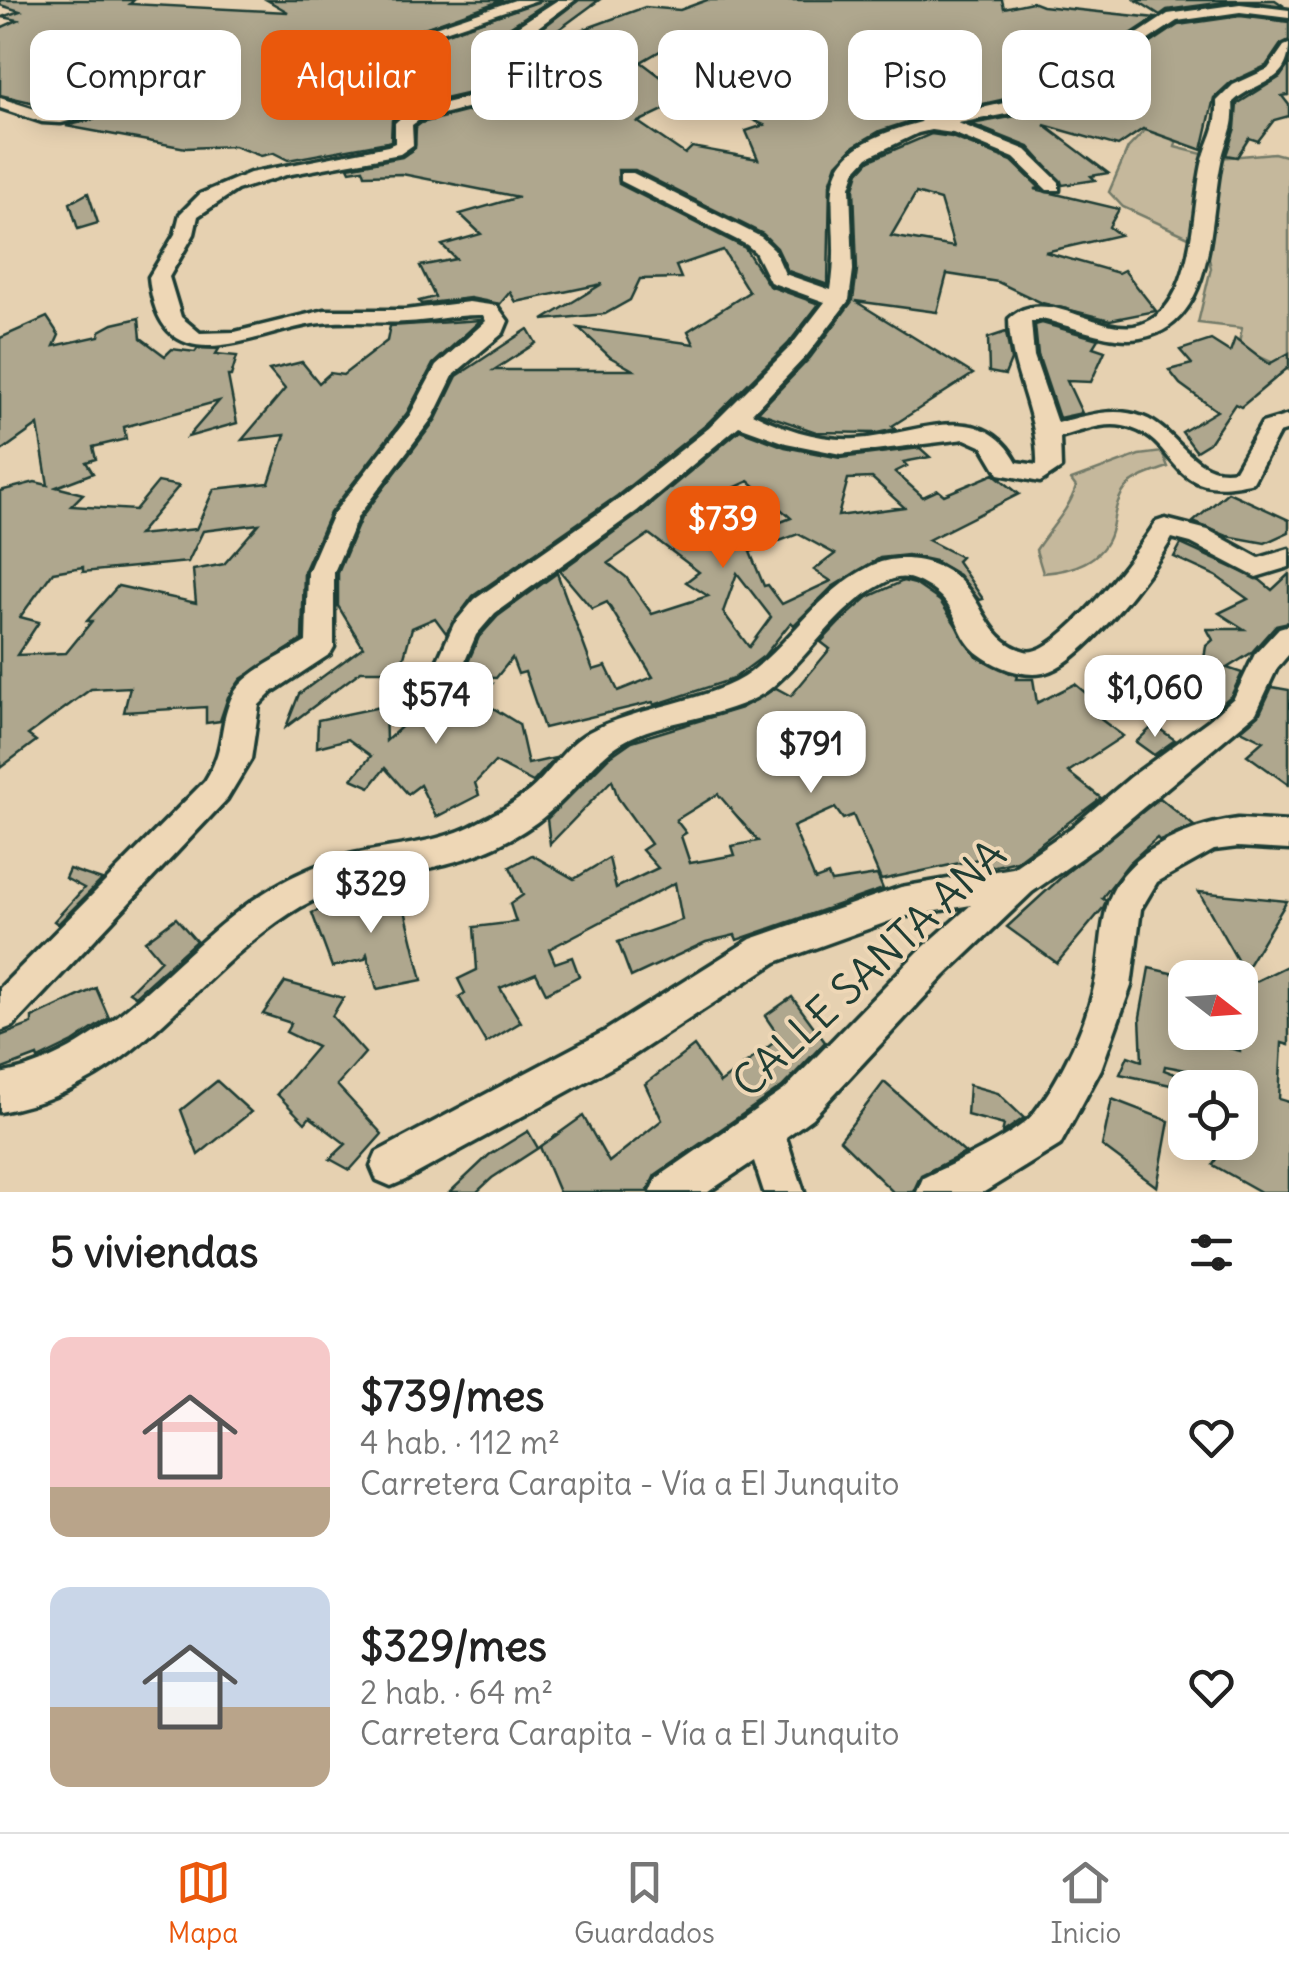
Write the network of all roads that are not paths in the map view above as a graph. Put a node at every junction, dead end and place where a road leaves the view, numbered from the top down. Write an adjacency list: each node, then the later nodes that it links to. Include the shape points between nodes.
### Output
1 (530, 0): 4 (street)
2 (568, 0): 21 (street, via 494,48 493,59 526,76 532,85 527,88 414,116 403,123 404,145 394,150 274,172 189,214 188,234 165,262 158,284 175,326 190,338 211,341 313,318 464,308 490,310 497,321 444,372 420,417 346,514 321,572 320,647 245,701 235,759 216,790)
3 (1285, 11): 9 (street, via 1218,9 1173,18 1109,59 1095,88)
4 (435, 30)
5 (1289, 49): 15 (street, via 1274,72 1225,101 1206,219 1187,288 1170,318 1140,332 1042,312 1020,319)
6 (0, 103): 7 (street)
7 (30, 113)
8 (929, 120): 9 (street)
9 (936, 126): 11 (street, via 1020,154); 12 (street, via 886,140 850,163 838,208 844,282)
10 (627, 177): 12 (street, via 754,242 777,278)
11 (1053, 186)
12 (838, 300): 13 (street)
13 (736, 415): 15 (street, via 828,445 982,434 1008,468 1025,474 1049,468); 18 (street, via 666,478 485,606)
14 (1289, 422): 15 (street, via 1270,428 1244,476 1227,482 1191,472 1165,440 1129,419)
15 (1048, 433)
16 (1289, 558): 22 (street, via 1256,568 1199,536 1165,528 1144,563 1080,634 1042,662 1022,663 988,645 947,584 912,568 889,568 820,616 760,681 696,708 626,726 593,744 536,804 484,836 350,868 280,901 229,937 130,1032 63,1075)
17 (1289, 636): 20 (street, CALLE SANTA ANA, via 1265,662 1244,705 1220,728)
18 (451, 662)
19 (1289, 836): 27 (street, via 1208,838 1145,872 1124,906 1112,986 1082,1069 1046,1130)
20 (1020, 882): 23 (street, CALLE SANTA ANA); 24 (street, via 901,902 764,950 618,1044)
21 (0, 1014)
22 (0, 1093)
23 (764, 1130): 25 (street, CALLE SANTA ANA); 26 (street)
24 (392, 1166)
25 (671, 1192)
26 (784, 1192)
27 (938, 1192)

